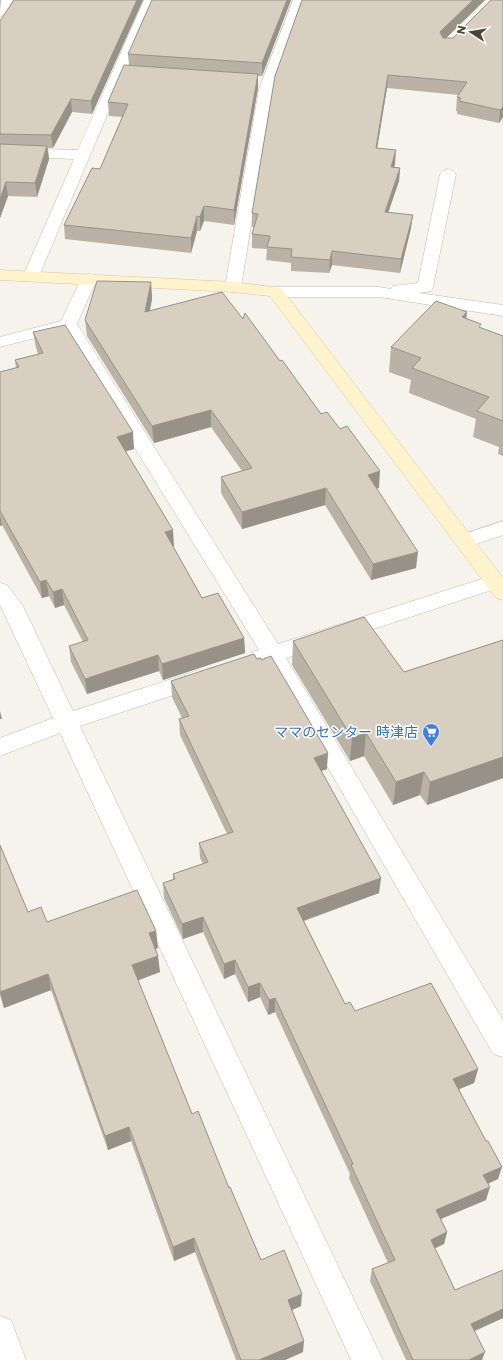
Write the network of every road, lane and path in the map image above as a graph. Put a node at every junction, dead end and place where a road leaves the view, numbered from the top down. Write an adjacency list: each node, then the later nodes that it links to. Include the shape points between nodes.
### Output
1 (7, 0): 4 (street)
2 (150, 0): 5 (street)
3 (299, 0): 8 (street)
4 (0, 12)
5 (118, 72): 6 (street); 10 (street)
6 (134, 73)
7 (252, 82): 8 (street)
8 (268, 83): 15 (street)
9 (0, 152): 10 (street)
10 (83, 155): 13 (street)
11 (448, 174): 17 (street, via 425,287)
12 (0, 275): 13 (street)
13 (31, 276): 14 (street)
14 (89, 279): 15 (street); 19 (street)
15 (233, 287): 16 (street)
16 (275, 292): 17 (street); 22 (street)
17 (379, 292): 18 (street, via 497,308)
18 (503, 311)
19 (68, 324): 20 (street); 25 (street)
20 (0, 342)
21 (503, 528): 22 (street)
22 (464, 541): 23 (street)
23 (499, 587): 25 (street)
24 (0, 590): 28 (street, via 12,606)
25 (273, 654): 26 (street); 30 (street)
26 (244, 664)
27 (214, 674): 28 (street)
28 (66, 722): 29 (street); 33 (street)
29 (0, 747)
30 (503, 1045)
31 (0, 1331): 32 (street)
32 (10, 1360)
33 (367, 1360)

